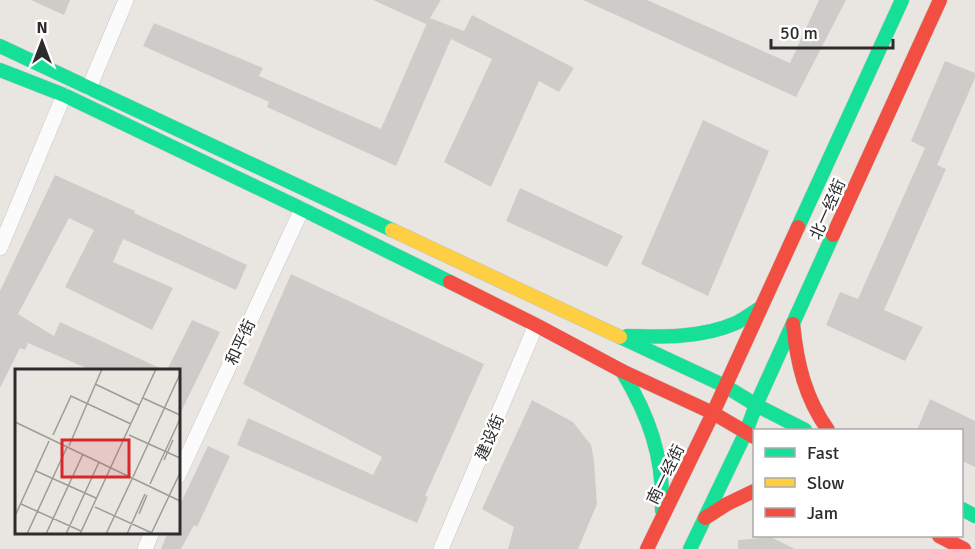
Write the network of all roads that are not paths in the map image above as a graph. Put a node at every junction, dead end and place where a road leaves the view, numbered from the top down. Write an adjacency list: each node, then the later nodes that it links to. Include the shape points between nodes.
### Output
1 (126, 0): 6 (street)
2 (902, 0): 10 (main road, 北一经街)
3 (940, 0): 11 (main road, 北一经街)
4 (0, 46): 6 (main road)
5 (0, 70): 7 (main road)
6 (88, 88): 13 (main road)
7 (64, 95): 8 (main road); 9 (street)
8 (302, 208): 12 (main road); 21 (street, 和平街)
9 (0, 248)
10 (760, 308): 13 (main road, via 736,323 710,332); 15 (main road, 北一经街)
11 (793, 324): 16 (main road, 北一经街); 19 (main road, via 803,384)
12 (536, 325): 14 (main road); 28 (street, 建设街)
13 (618, 336): 15 (main road)
14 (622, 371): 17 (main road); 24 (main road, via 635,391 657,449 663,489)
15 (725, 386): 16 (main road); 17 (main road, 北一经街)
16 (756, 405): 18 (main road); 20 (main road, 北一经街)
17 (713, 413): 20 (main road); 24 (main road, 南一经街)
18 (804, 429)
19 (827, 429)
20 (750, 434): 23 (main road)
21 (180, 472)
22 (753, 492): 23 (main road)
23 (705, 518): 30 (main road)
24 (661, 519): 29 (main road, 南一经街)
25 (151, 534): 27 (street)
26 (941, 537): 31 (main road)
27 (145, 549)
28 (441, 549)
29 (647, 549)
30 (690, 549)
31 (964, 549)

